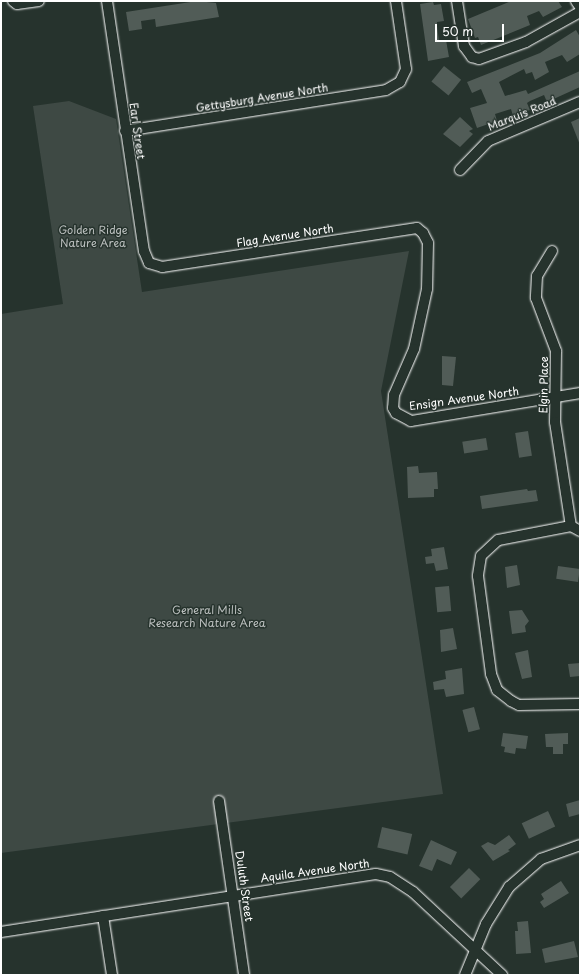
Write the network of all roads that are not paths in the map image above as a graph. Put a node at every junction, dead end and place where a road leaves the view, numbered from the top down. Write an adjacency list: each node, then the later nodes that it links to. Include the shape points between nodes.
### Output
1 (13, 1): 2 (street, via 17,4)
2 (39, 1)
3 (107, 1): 10 (street, Earl Street)
4 (396, 1): 10 (street, Gettysburg Avenue North, via 406,69 400,82 386,90)
5 (457, 1): 8 (street, via 464,46 472,57 486,58 526,42)
6 (576, 1): 7 (street)
7 (580, 7)
8 (580, 12)
9 (580, 102): 11 (street, Marquis Road, via 488,141)
10 (125, 131): 13 (street, Earl Street, via 144,251)
11 (460, 170)
12 (552, 251): 16 (street, Elgin Place, via 537,276 536,298 556,351)
13 (149, 262): 15 (street, Flag Avenue North, via 162,267 416,228 423,233 428,243 429,257 421,319 408,363)
14 (580, 393): 16 (street, Ensign Avenue North)
15 (394, 395): 16 (street, Ensign Avenue North, via 393,408 396,413 410,421)
16 (555, 396): 17 (street, Elgin Place, via 555,422)
17 (571, 526): 18 (street); 19 (street, via 498,540 485,550 478,564 478,576 491,674 493,682 503,696 519,705)
18 (580, 531)
19 (580, 704)
20 (220, 800): 22 (street, Duluth Street)
21 (580, 845): 25 (street, via 541,859 509,887 486,924)
22 (233, 895): 23 (street, Aquila Avenue North); 25 (street, Aquila Avenue North, via 361,875 390,877 413,892); 27 (street, Duluth Street)
23 (103, 916): 24 (street, Aquila Avenue North); 26 (street)
24 (1, 932)
25 (476, 950): 28 (street); 29 (street, Aquila Avenue North)
26 (112, 975)
27 (244, 975)
28 (465, 975)
29 (502, 975)

